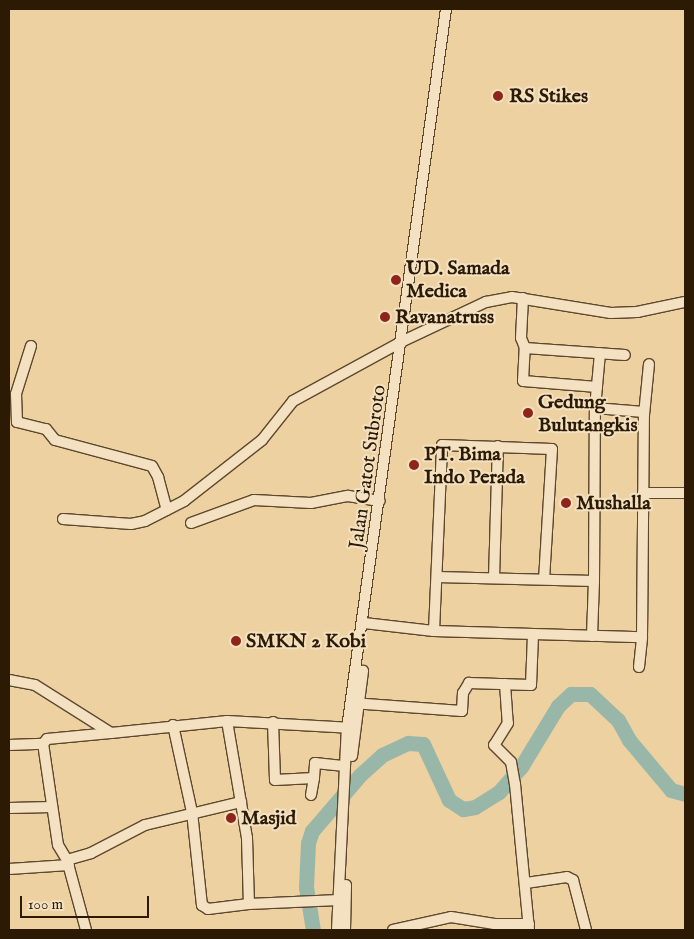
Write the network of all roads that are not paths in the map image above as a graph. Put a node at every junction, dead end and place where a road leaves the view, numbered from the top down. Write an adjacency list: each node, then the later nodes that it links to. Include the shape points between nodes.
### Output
1 (446, 9): 5 (street, Jalan Gatot Subroto)
2 (452, 9): 5 (street, Jalan Gatot Subroto)
3 (523, 298): 4 (street, via 611,313 637,312); 5 (street, via 502,296); 7 (street, via 521,338)
4 (685, 302)
5 (406, 339): 17 (street, Jalan Gatot Subroto); 18 (street, via 294,401 262,440); 25 (street, Jalan Gatot Subroto)
6 (32, 346): 18 (street, via 16,394 18,423 46,429 55,440 152,466)
7 (525, 348): 8 (street); 11 (street, via 523,381)
8 (600, 353): 9 (street); 11 (street)
9 (625, 355)
10 (649, 364): 13 (street)
11 (597, 387): 12 (street)
12 (596, 408): 13 (street); 24 (street)
13 (644, 412): 15 (street)
14 (498, 446): 21 (street, via 442,445); 22 (street); 23 (street, via 552,449)
15 (643, 493): 16 (street); 29 (street)
16 (685, 493)
17 (380, 501): 20 (street, via 348,496 311,503 254,500); 25 (street, Jalan Gatot Subroto)
18 (167, 510): 19 (street, via 138,524)
19 (63, 519)
20 (191, 523)
21 (437, 577): 22 (street); 26 (street)
22 (494, 578): 23 (street)
23 (544, 578): 24 (street)
24 (594, 580): 28 (street)
25 (366, 623): 26 (street); 33 (street, Jalan Gatot Subroto)
26 (434, 631): 27 (street)
27 (533, 635): 28 (street); 32 (street, via 531,685)
28 (592, 636): 29 (street)
29 (642, 637): 30 (street)
30 (639, 667)
31 (9, 680): 38 (street, via 35,685)
32 (505, 684): 33 (street, via 469,683 463,693 464,709 458,712); 51 (street, via 508,723 494,745 511,762)
33 (355, 703): 37 (street, Jalan Gatot Subroto)
34 (226, 721): 35 (street); 36 (street); 45 (street)
35 (273, 722): 37 (street); 42 (street, via 275,780)
36 (174, 724): 38 (street); 48 (street)
37 (351, 728): 41 (street, Jalan Gatot Subroto)
38 (110, 733): 39 (street, via 47,739)
39 (43, 744): 40 (street); 46 (street)
40 (9, 745)
41 (347, 769): 42 (street, via 315,763); 43 (street, Jalan Gatot Subroto)
42 (314, 778): 44 (street)
43 (346, 793): 52 (street, Jalan Gatot Subroto); 57 (street, Jalan Gatot Subroto)
44 (311, 795)
45 (241, 802): 48 (street); 53 (street, via 250,861)
46 (52, 807): 47 (street); 49 (street, via 58,845)
47 (9, 808)
48 (192, 812): 49 (street, via 146,825); 53 (street, via 202,905 208,910)
49 (68, 862): 50 (street); 55 (street)
50 (9, 869)
51 (526, 883): 54 (street); 59 (street, via 567,877 573,880)
52 (334, 900): 53 (street); 56 (street, Jalan Gatot Subroto)
53 (249, 904)
54 (529, 927): 58 (street, via 451,917)
55 (86, 930)
56 (337, 930)
57 (345, 930)
58 (393, 930)
59 (586, 930)

